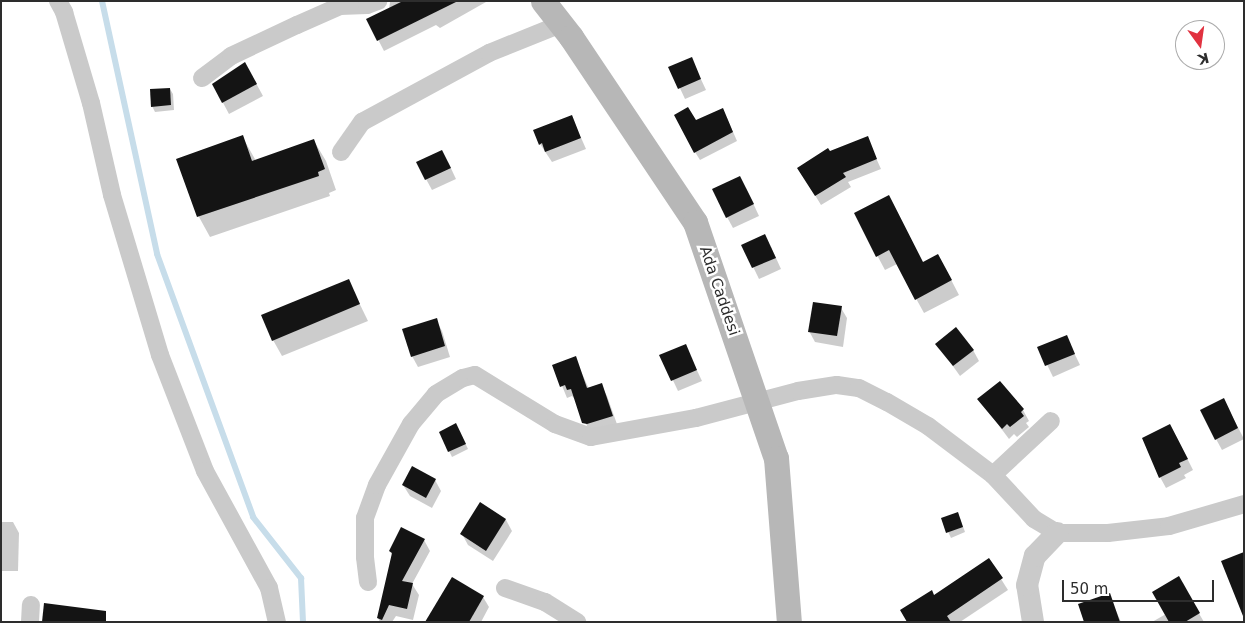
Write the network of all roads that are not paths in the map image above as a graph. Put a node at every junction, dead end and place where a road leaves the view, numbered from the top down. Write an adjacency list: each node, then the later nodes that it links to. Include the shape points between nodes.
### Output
1 (58, 1): 14 (street, via 91,103 112,195 160,355 205,471 269,588)
2 (378, 1): 5 (street, via 367,5 340,6 297,24 231,56)
3 (543, 1): 4 (main road, Ada Caddesi)
4 (561, 24): 6 (street, via 489,53 362,122); 7 (main road, Ada Caddesi, via 695,222)
5 (202, 78)
6 (341, 152)
7 (756, 402): 9 (street, via 837,385 859,388 928,426); 12 (street, via 696,418 591,437 555,424 475,375 463,378 436,394 411,424 376,485 365,518); 16 (main road, Ada Caddesi, via 776,458)
8 (1051, 421): 9 (street)
9 (993, 475): 11 (street, via 1034,519)
10 (1244, 504): 11 (street, via 1169,526 1108,533)
11 (1057, 533): 17 (street, via 1035,556 1027,585)
12 (368, 582)
13 (505, 588): 15 (street, via 545,602)
14 (277, 622)
15 (577, 622)
16 (789, 622)
17 (1033, 622)

